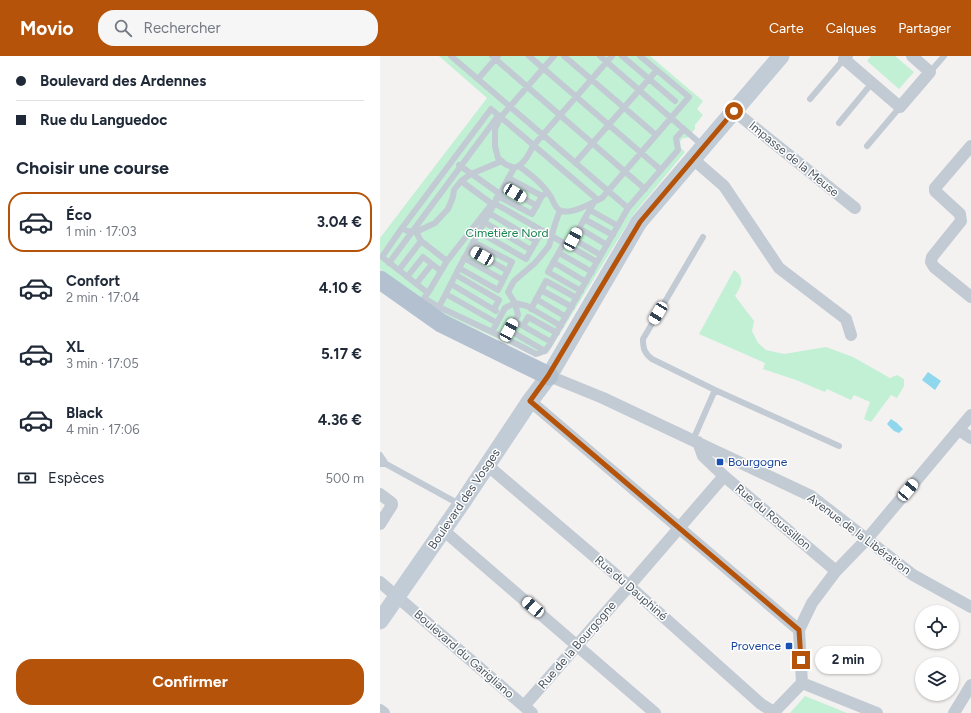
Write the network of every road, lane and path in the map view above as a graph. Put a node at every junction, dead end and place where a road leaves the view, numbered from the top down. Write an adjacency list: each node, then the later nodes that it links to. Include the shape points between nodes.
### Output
1 (451, 56): 18 (lane)
2 (529, 56): 15 (lane)
3 (554, 56): 15 (lane)
4 (564, 56): 20 (lane)
5 (600, 56): 14 (lane)
6 (612, 56): 14 (lane)
7 (622, 56): 19 (lane)
8 (640, 56): 16 (lane)
9 (781, 56): 30 (main road, Boulevard des Vosges)
10 (912, 56): 17 (street)
11 (944, 56): 17 (lane)
12 (495, 57): 18 (lane); 22 (lane)
13 (845, 58): 21 (street); 25 (lane)
14 (607, 62): 20 (lane); 23 (lane)
15 (543, 68): 22 (lane); 24 (lane)
16 (657, 70): 19 (lane); 33 (lane, via 689,97)
17 (930, 72): 28 (street)
18 (478, 79): 27 (lane)
19 (649, 79): 23 (lane); 26 (lane)
20 (591, 80): 24 (lane); 29 (lane)
21 (872, 83): 28 (street); 34 (lane)
22 (527, 87): 27 (lane); 31 (lane)
23 (639, 90): 29 (lane); 33 (lane)
24 (576, 97): 31 (lane); 35 (lane)
25 (810, 99)
26 (675, 101)
27 (510, 107): 32 (lane); 37 (lane)
28 (900, 107): 41 (lane)
29 (624, 108): 35 (lane); 38 (lane)
30 (734, 111): 44 (main road, Boulevard des Vosges); 64 (street, Impasse de la Meuse)
31 (560, 115): 37 (lane); 39 (lane)
32 (499, 117): 40 (lane); 45 (lane, via 491,110); 46 (lane, via 495,129 495,146 498,158); 48 (lane)
33 (671, 118): 36 (lane); 38 (lane)
34 (838, 123)
35 (609, 125): 39 (lane); 43 (lane)
36 (684, 129): 44 (lane); 50 (lane, via 676,138 678,150)
37 (543, 135): 40 (lane); 47 (lane)
38 (656, 135): 43 (lane)
39 (592, 144): 47 (lane); 51 (lane)
40 (533, 146): 49 (lane); 60 (lane)
41 (867, 146)
42 (971, 146): 110 (street, via 934,188 960,214 961,221 932,257 931,262)
43 (641, 152): 50 (lane); 51 (lane)
44 (698, 153): 127 (street, via 724,186 779,268 846,319); 131 (main road, Boulevard des Vosges, via 640,222)
45 (453, 160): 48 (lane); 71 (lane)
46 (502, 161): 49 (lane); 52 (lane)
47 (575, 163): 57 (lane)
48 (461, 166): 52 (lane); 74 (lane)
49 (517, 167): 53 (lane); 58 (lane, via 532,176)
50 (661, 170): 56 (lane)
51 (625, 172): 56 (lane); 57 (lane)
52 (471, 174): 54 (lane); 59 (lane)
53 (508, 178): 55 (lane); 58 (lane)
54 (461, 181): 61 (lane); 74 (lane, via 454,190 448,209 435,222)
55 (504, 187): 59 (lane); 62 (lane)
56 (645, 189): 63 (lane)
57 (608, 191): 60 (lane); 63 (lane)
58 (545, 194): 62 (lane); 65 (lane)
59 (499, 195): 61 (lane); 62 (lane, via 532,214)
60 (596, 202): 65 (lane, via 568,211); 66 (lane)
61 (493, 204): 67 (lane); 73 (lane); 89 (lane)
62 (537, 206)
63 (628, 208): 70 (lane)
64 (855, 208)
65 (560, 210): 77 (lane)
66 (590, 210): 68 (lane); 70 (lane)
67 (489, 214): 69 (lane); 80 (lane)
68 (584, 219): 72 (lane); 76 (lane)
69 (484, 222): 75 (lane); 85 (lane)
70 (618, 226): 76 (lane)
71 (402, 228): 74 (lane, via 407,232); 92 (lane, via 382,257)
72 (579, 228): 83 (lane); 87 (lane, via 573,239)
73 (542, 231): 77 (lane); 80 (lane)
74 (414, 232): 79 (lane); 92 (lane)
75 (478, 232): 81 (lane); 85 (lane, via 526,259)
76 (613, 235): 83 (lane)
77 (552, 236): 82 (lane); 113 (lane, via 549,246 536,263 510,288 508,292)
78 (703, 237): 132 (lane, via 643,338 643,347 652,359)
79 (421, 241): 89 (lane); 95 (lane)
80 (536, 241): 85 (lane)
81 (473, 242): 84 (lane); 97 (lane, via 512,262)
82 (564, 243): 86 (lane); 91 (lane)
83 (607, 245): 87 (lane)
84 (469, 249): 88 (lane); 97 (lane)
85 (531, 250)
86 (559, 253): 90 (lane); 98 (lane)
87 (602, 255): 91 (lane)
88 (464, 258): 94 (lane); 102 (lane)
89 (447, 261): 96 (lane)
90 (554, 262): 103 (lane); 107 (lane, via 548,272)
91 (598, 262): 98 (lane)
92 (389, 263): 95 (lane)
93 (432, 264): 96 (lane); 100 (lane, via 423,257); 104 (lane)
94 (459, 268): 99 (lane); 102 (lane, via 498,290)
95 (399, 270): 100 (lane)
96 (441, 271): 108 (lane)
97 (508, 271): 102 (lane)
98 (592, 272): 103 (lane)
99 (456, 275): 105 (lane); 116 (lane, via 499,300)
100 (407, 277): 104 (lane)
101 (380, 280): 131 (main road, via 441,323)
102 (503, 280)
103 (586, 282): 107 (lane)
104 (416, 284): 108 (lane)
105 (451, 284): 109 (lane); 116 (lane)
106 (541, 290): 111 (lane, via 546,281); 112 (lane); 115 (lane)
107 (581, 291): 111 (lane)
108 (428, 293): 114 (lane, via 424,298)
109 (446, 294): 114 (lane); 121 (lane)
110 (971, 297)
111 (577, 298): 115 (lane)
112 (536, 299): 117 (lane); 119 (lane)
113 (515, 303): 117 (lane); 118 (lane, via 505,308); 120 (lane, via 518,315)
114 (440, 307): 125 (lane)
115 (572, 307): 119 (lane)
116 (494, 309): 118 (lane)
117 (531, 309): 123 (lane)
118 (501, 314): 121 (lane)
119 (566, 317): 123 (lane)
120 (514, 321): 122 (lane); 124 (lane)
121 (497, 323): 125 (lane)
122 (523, 326): 126 (lane, via 528,317); 129 (lane)
123 (561, 326): 126 (lane)
124 (509, 330): 128 (lane); 130 (lane)
125 (492, 332): 128 (lane)
126 (557, 333): 129 (lane)
127 (851, 335)
128 (505, 338): 130 (lane, via 536,354)
129 (552, 342): 130 (lane)
130 (545, 351)
131 (548, 376): 133 (main road, Boulevard des Vosges); 137 (street, Avenue de la Libération, via 603,398)
132 (715, 390): 137 (lane); 138 (lane)
133 (530, 401): 141 (main road, Boulevard des Vosges); 146 (street)
134 (971, 415): 135 (street)
135 (959, 430): 136 (street); 148 (street)
136 (971, 438)
137 (695, 441): 142 (street, Rue du Roussillon, via 703,456); 148 (street, Avenue de la Libération, via 812,496)
138 (839, 446)
139 (380, 455): 140 (lane)
140 (383, 464): 144 (lane)
141 (487, 465): 144 (main road, Boulevard des Vosges); 151 (street, Rue du Dauphiné)
142 (724, 476): 146 (street, Rue de la Bourgogne); 149 (street, Rue du Roussillon)
143 (380, 494): 145 (street, via 392,503)
144 (461, 505): 147 (main road, Boulevard des Vosges)
145 (380, 524)
146 (679, 529): 151 (street, Rue de la Bourgogne); 155 (street)
147 (443, 530): 152 (main road, Boulevard des Vosges); 156 (street)
148 (866, 539): 149 (street); 153 (street, Avenue de la Libération, via 912,575)
149 (836, 571): 155 (street, via 812,603)
150 (380, 582): 152 (street, Boulevard du Garigliano)
151 (630, 586): 156 (street, Rue de la Bourgogne); 163 (street, Rue du Dauphiné)
152 (397, 596): 154 (main road, Boulevard des Vosges); 159 (street, Boulevard du Garigliano)
153 (971, 607)
154 (380, 621)
155 (799, 630): 157 (street)
156 (578, 645): 159 (street, Rue de la Bourgogne); 162 (street)
157 (802, 683): 163 (street); 164 (street)
158 (971, 685): 165 (street)
159 (528, 709)
160 (380, 710): 161 (street)
161 (384, 713)
162 (656, 713)
163 (774, 713)
164 (877, 713)
165 (954, 713)

